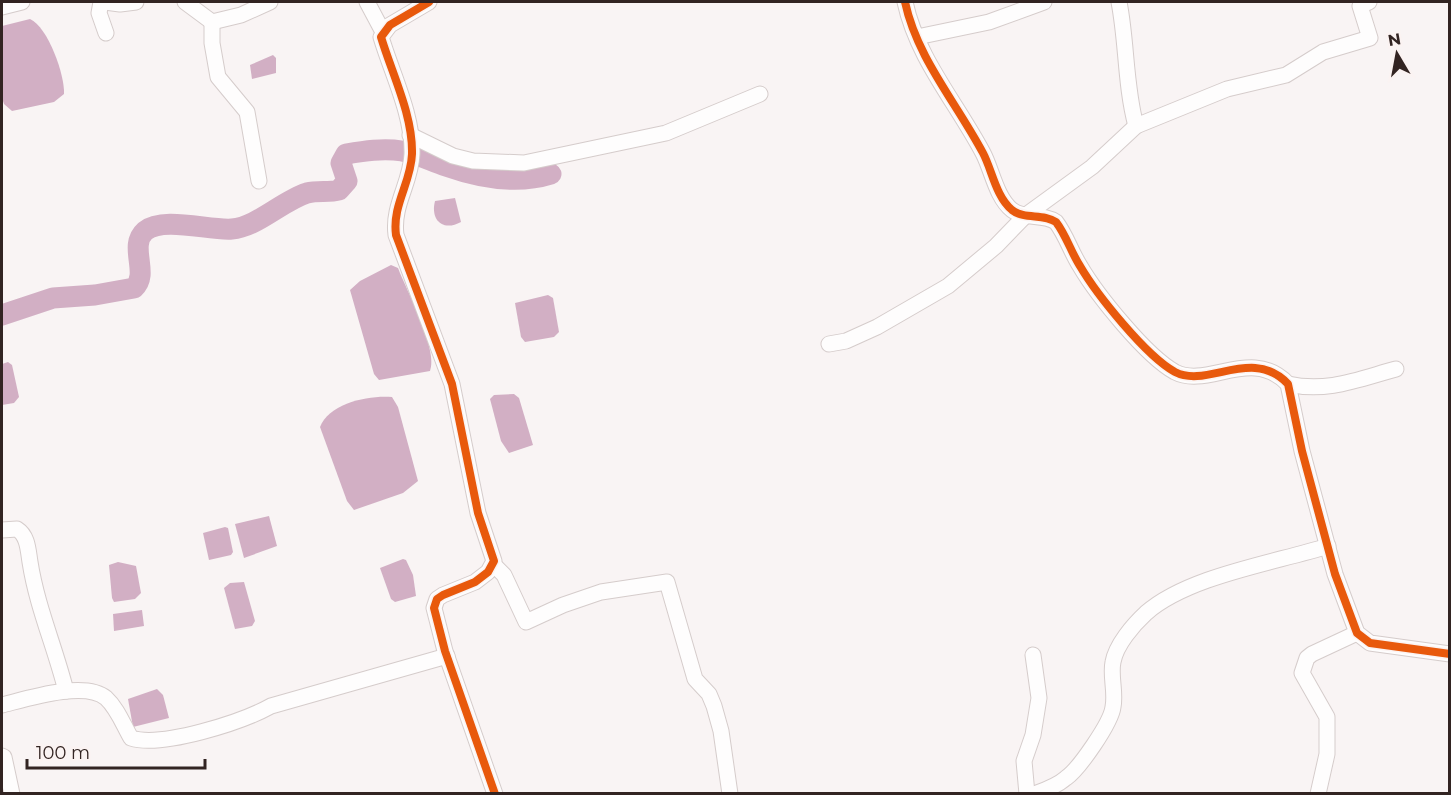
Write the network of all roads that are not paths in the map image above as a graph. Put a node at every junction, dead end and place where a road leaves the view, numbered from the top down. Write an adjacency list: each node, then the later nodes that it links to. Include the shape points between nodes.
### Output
1 (22, 2): 12 (street)
2 (103, 2): 3 (street); 15 (street, via 99,13)
3 (136, 2)
4 (185, 2): 13 (street)
5 (270, 2): 13 (street)
6 (367, 2): 14 (street)
7 (429, 2): 14 (street)
8 (905, 2): 16 (street)
9 (1044, 2): 16 (street, via 989,22)
10 (1119, 2): 18 (street, via 1128,97)
11 (1369, 2): 18 (street, via 1360,6 1370,38 1323,52 1286,75 1227,89)
12 (2, 7)
13 (212, 22): 20 (street, via 218,77 247,112)
14 (383, 32): 19 (street, via 381,37)
15 (106, 33)
16 (917, 38): 21 (street, via 983,153 1007,205)
17 (760, 94): 19 (street, via 666,133 524,163 473,161)
18 (1136, 126): 21 (street, via 1092,167)
19 (411, 139): 27 (street, via 410,166 396,207 396,235 454,390 478,513)
20 (259, 181)
21 (1026, 215): 22 (street, via 948,286 877,327); 24 (street, via 1056,222 1086,278 1115,316 1170,369 1188,376 1264,369)
22 (829, 344)
23 (1396, 369): 24 (street, via 1334,387)
24 (1288, 384): 26 (street)
25 (2, 530): 32 (street, via 16,530 26,540 42,616)
26 (1328, 546): 28 (street); 39 (street, via 1230,572 1166,599 1143,615 1118,646 1113,663 1110,719 1074,772)
27 (494, 565): 31 (street, via 475,582 437,599 435,617); 37 (street, via 504,575 526,622 601,592 667,582 695,679 709,694 716,714)
28 (1357, 633): 29 (street, via 1370,643); 40 (street, via 1312,654 1304,664 1306,684 1324,708 1329,726)
29 (1449, 654)
30 (1033, 655): 38 (street, via 1039,698 1024,762)
31 (447, 656): 32 (street, via 271,706 248,719 141,741 130,738 114,706 104,696); 36 (street)
32 (66, 691): 33 (street)
33 (2, 705)
34 (2, 756): 35 (street)
35 (12, 794)
36 (495, 794)
37 (730, 794)
38 (1027, 794)
39 (1034, 794)
40 (1318, 794)

